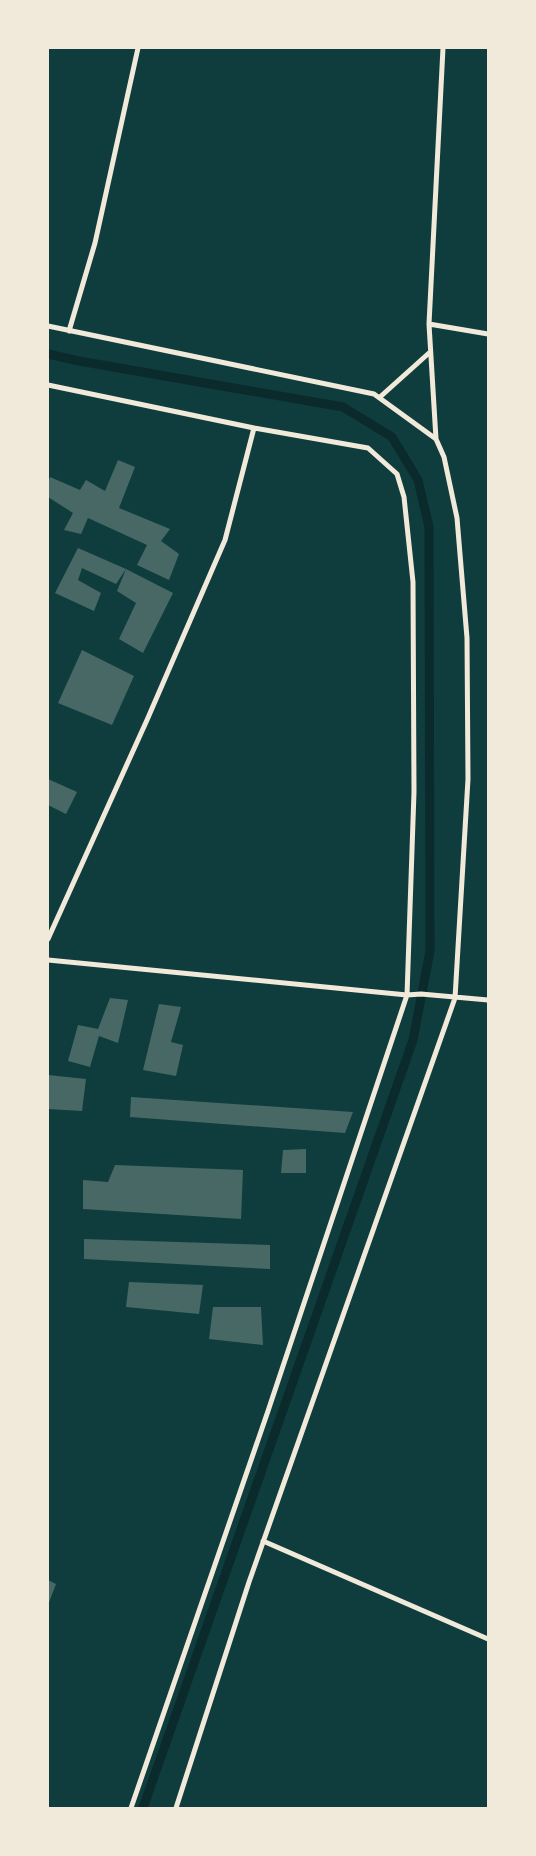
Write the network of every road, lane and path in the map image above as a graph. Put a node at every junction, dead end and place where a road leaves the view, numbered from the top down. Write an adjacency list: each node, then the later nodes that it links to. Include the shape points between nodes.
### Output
1 (138, 48): 5 (street, via 95,243)
2 (443, 48): 3 (street)
3 (429, 324): 6 (street); 7 (street)
4 (48, 326): 5 (street)
5 (69, 331): 9 (street)
6 (488, 334)
7 (429, 353): 9 (street); 11 (street)
8 (48, 385): 10 (street)
9 (380, 397): 11 (street)
10 (254, 428): 12 (street, via 226,540); 14 (street, via 368,448 397,474 404,497 413,582 414,782)
11 (436, 439): 15 (street, via 444,456 457,518 466,638 468,779)
12 (48, 939)
13 (48, 960): 14 (street)
14 (407, 995): 15 (street); 19 (street)
15 (455, 998): 16 (street); 17 (street)
16 (488, 1000)
17 (263, 1541): 18 (street); 20 (street)
18 (488, 1639)
19 (132, 1808)
20 (176, 1808)

